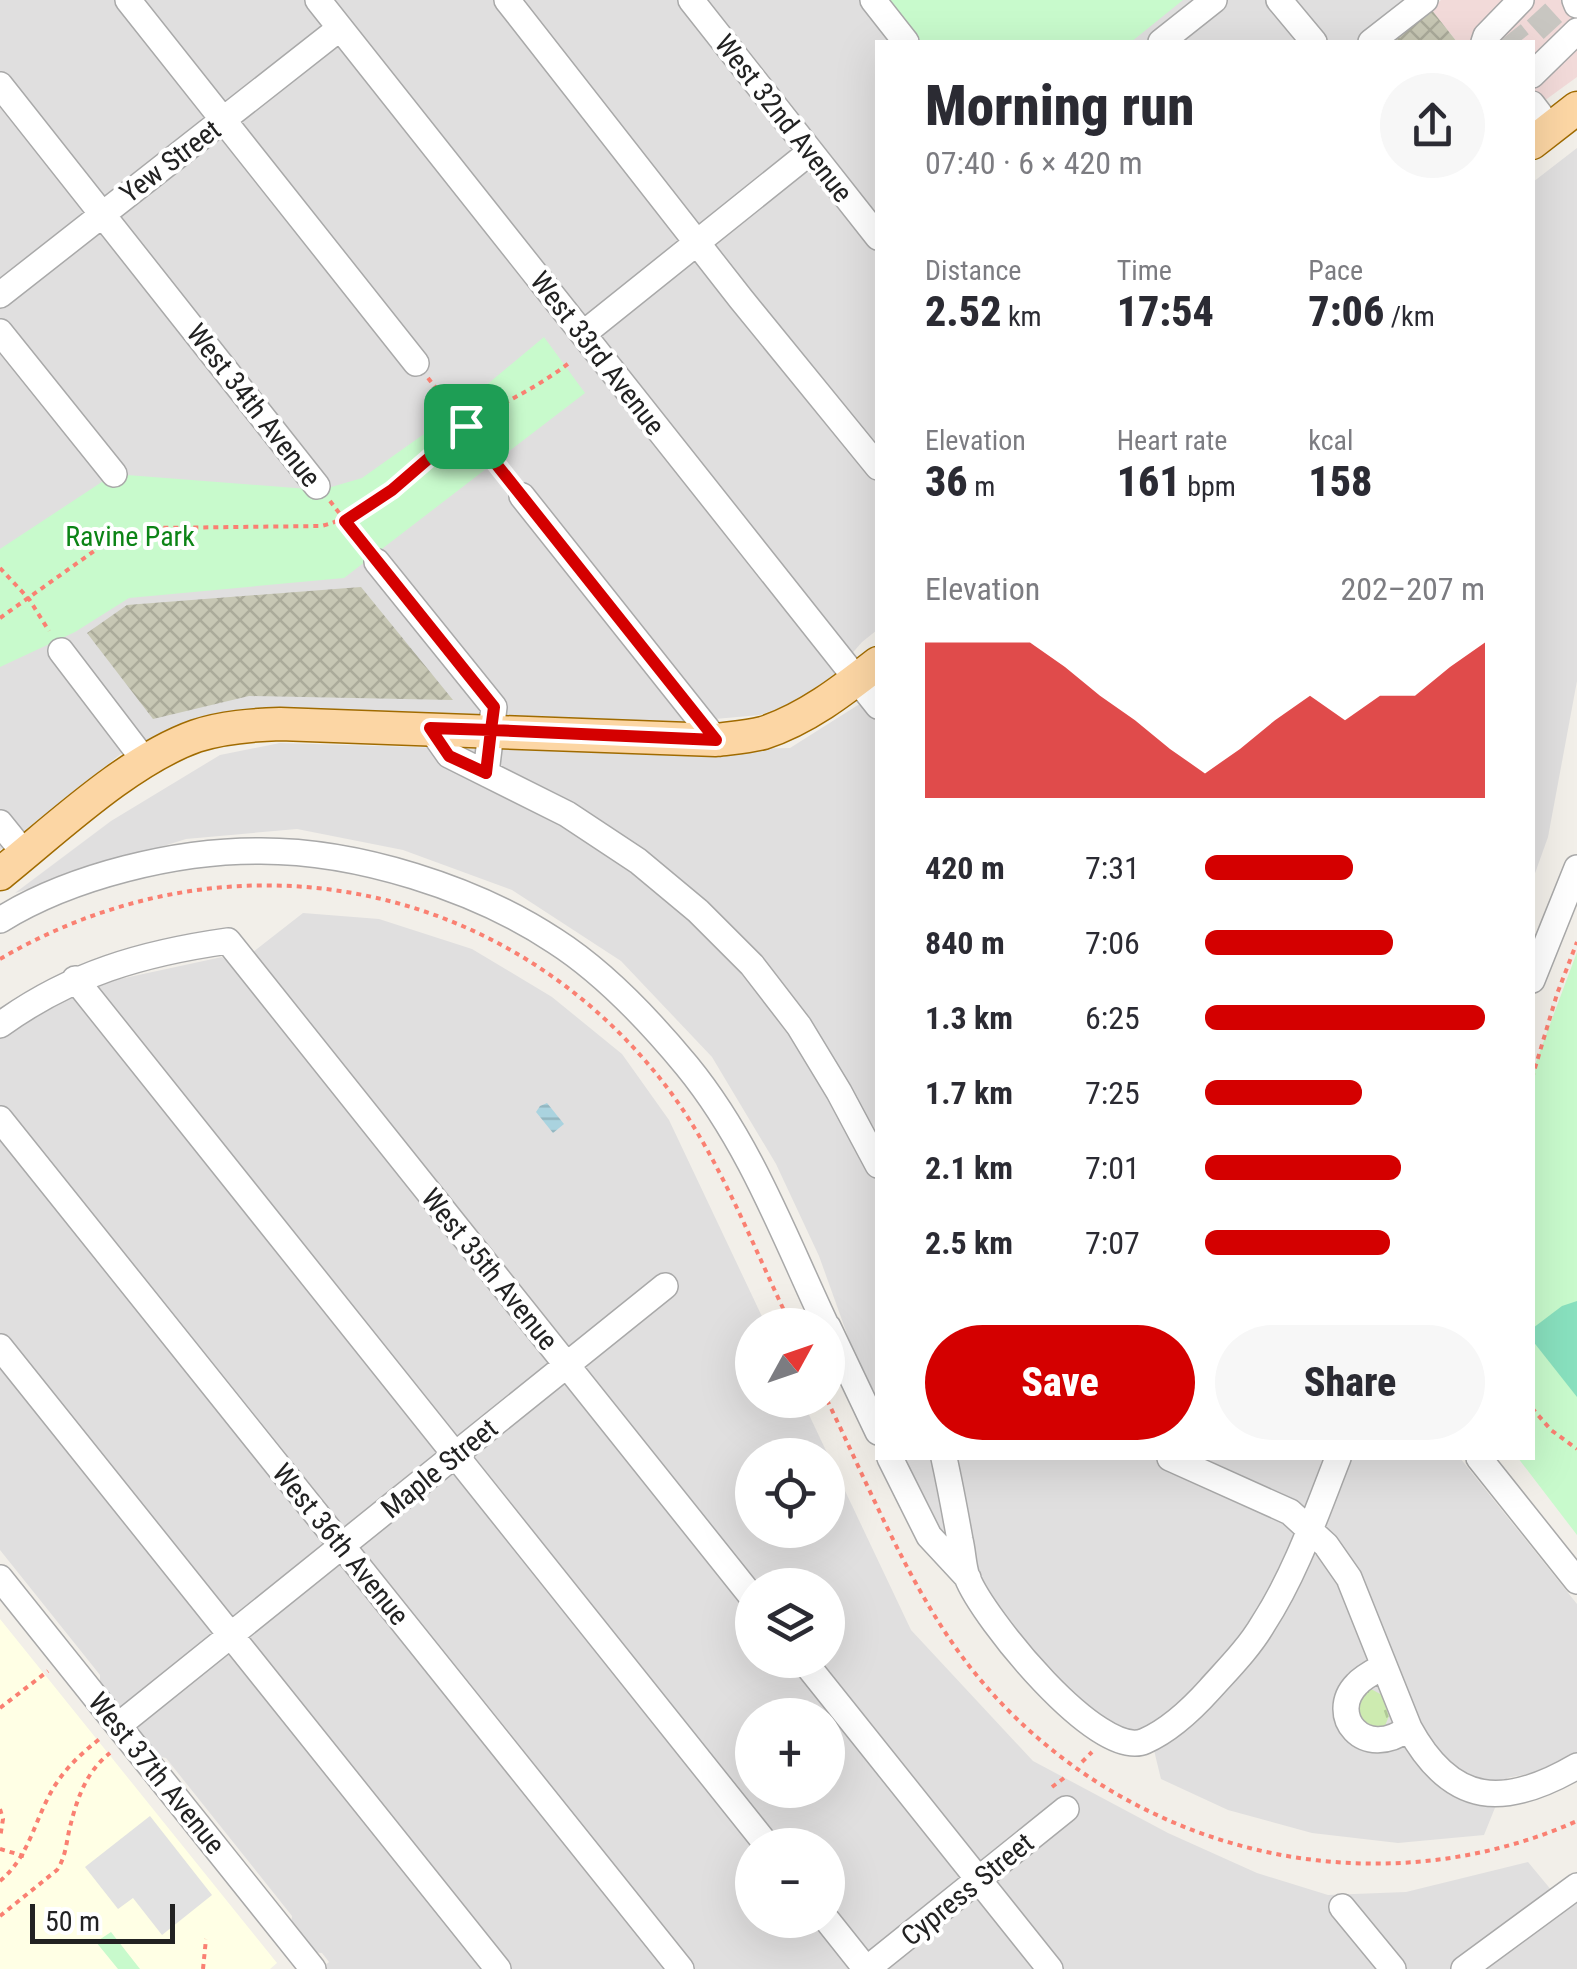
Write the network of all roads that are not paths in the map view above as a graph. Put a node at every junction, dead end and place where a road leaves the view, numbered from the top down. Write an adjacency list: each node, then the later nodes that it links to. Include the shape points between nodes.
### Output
1 (128, 0): 19 (street)
2 (318, 0): 10 (street, West 33rd Avenue)
3 (507, 0): 23 (street)
4 (691, 0): 20 (street, West 32nd Avenue)
5 (873, 0): 12 (street)
6 (1214, 0): 13 (street)
7 (1279, 0): 14 (street)
8 (1425, 0): 15 (street)
9 (1520, 13): 16 (street)
10 (340, 28): 19 (street, Yew Street); 26 (street, West 33rd Avenue)
11 (1570, 38): 17 (street)
12 (904, 40)
13 (1164, 40)
14 (1312, 40)
15 (1374, 40)
16 (1486, 40)
17 (1535, 68)
18 (0, 85): 21 (street, West 34th Avenue)
19 (224, 120): 21 (street, Yew Street); 27 (street)
20 (810, 152): 22 (street, West 32nd Avenue); 23 (street)
21 (102, 213): 24 (street, Yew Street); 30 (street, West 34th Avenue)
22 (875, 232)
23 (696, 242): 26 (street); 28 (street)
24 (0, 295)
25 (0, 332): 29 (street)
26 (583, 334): 34 (street, West 33rd Avenue)
27 (416, 363)
28 (875, 463)
29 (114, 474)
30 (317, 486)
31 (522, 496): 38 (street)
32 (377, 562): 37 (street, via 494,707)
33 (61, 651): 39 (street)
34 (867, 671): 35 (street, West 33rd Avenue); 38 (main road, via 805,714 761,733)
35 (875, 696)
36 (430, 728): 37 (main road); 39 (main road, via 239,726 196,736); 40 (street, via 449,756)
37 (491, 730): 38 (main road); 40 (street)
38 (716, 740)
39 (145, 760): 42 (main road)
40 (486, 773): 49 (street, via 566,814 698,911 799,1026)
41 (0, 823): 42 (street)
42 (12, 864)
43 (1577, 868): 45 (street)
44 (0, 920): 51 (street, via 45,896 128,870 262,851 401,871 489,904 556,941 621,993 686,1065 758,1175)
45 (1535, 973)
46 (74, 979): 47 (street); 54 (street, West 35th Avenue, via 160,951 228,940); 56 (street)
47 (0, 1025)
48 (0, 1119): 63 (street, West 36th Avenue)
49 (875, 1159)
50 (665, 1286): 54 (street, Maple Street)
51 (819, 1308)
52 (0, 1348): 68 (street)
53 (845, 1363): 55 (street)
54 (567, 1365): 56 (street, Maple Street); 64 (street, West 35th Avenue)
55 (875, 1426)
56 (455, 1455): 63 (street, Maple Street); 75 (street)
57 (891, 1460): 66 (street, via 928,1536)
58 (944, 1460): 66 (street)
59 (1174, 1460): 62 (street, via 1290,1512)
60 (1337, 1460): 62 (street)
61 (1481, 1460): 67 (street)
62 (1310, 1530): 66 (street, via 1263,1624 1200,1700 1141,1744 1099,1742 1038,1676); 69 (street, via 1349,1578)
63 (343, 1546): 68 (street, Maple Street); 82 (street, West 36th Avenue)
64 (735, 1576)
65 (0, 1578): 71 (street, West 37th Avenue)
66 (968, 1578)
67 (1577, 1581)
68 (231, 1636): 71 (street, Maple Street); 81 (street)
69 (1384, 1666): 72 (street); 72 (street, via 1357,1683 1347,1700 1348,1717 1356,1733 1371,1741)
70 (817, 1678): 76 (street)
71 (118, 1726): 80 (street, West 37th Avenue)
72 (1409, 1728): 73 (street, via 1438,1769 1486,1794 1528,1791)
73 (1577, 1766)
74 (1059, 1798): 76 (street, Cypress Street)
75 (753, 1828)
76 (979, 1879): 83 (street, Cypress Street); 84 (street)
77 (1577, 1886): 86 (street)
78 (1342, 1907): 85 (street)
79 (842, 1938): 83 (street)
80 (310, 1968)
81 (498, 1969)
82 (681, 1969)
83 (867, 1969)
84 (1050, 1969)
85 (1393, 1969)
86 (1464, 1969)

